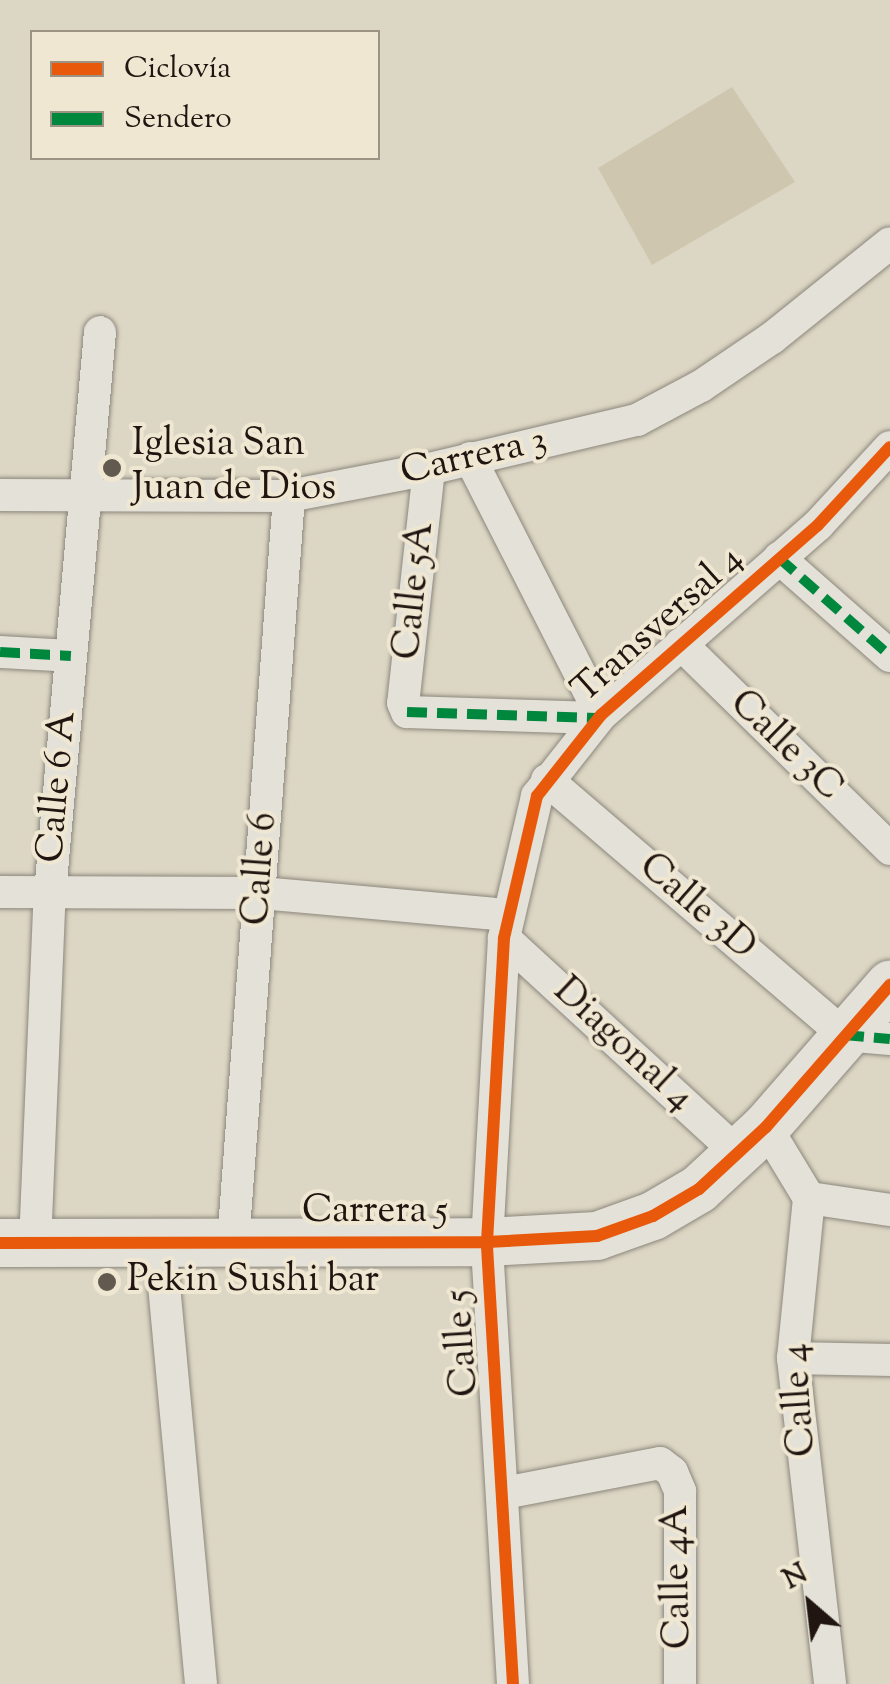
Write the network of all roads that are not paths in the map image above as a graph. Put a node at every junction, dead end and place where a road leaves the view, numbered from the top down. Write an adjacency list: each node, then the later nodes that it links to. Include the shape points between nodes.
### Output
1 (890, 243): 3 (street, Carrera 3, via 772,338 638,420)
2 (100, 332): 7 (street, Calle 6 A)
3 (470, 458): 5 (street, Carrera 3); 14 (street)
4 (886, 460): 9 (street, Transversal 4)
5 (429, 469): 8 (street, Carrera 3); 14 (street, Calle 5A, via 406,712)
6 (0, 494): 7 (street, Carrera 3)
7 (88, 495): 8 (street, Carrera 3); 12 (street, Calle 6 A)
8 (289, 496): 19 (street, Calle 6)
9 (780, 558): 10 (street, Transversal 4); 13 (street)
10 (680, 644): 14 (street, Transversal 4); 16 (street, Calle 3C)
11 (0, 652): 12 (street)
12 (71, 656): 18 (street, Calle 6 A)
13 (890, 656)
14 (599, 716): 15 (street, Transversal 4)
15 (547, 780): 20 (street, Transversal 4); 22 (street, Calle 3D)
16 (890, 849)
17 (0, 892): 18 (street)
18 (50, 893): 19 (street); 28 (street, Calle 6 A)
19 (260, 894): 20 (street); 29 (street, Calle 6)
20 (506, 926): 23 (street, Diagonal 4); 27 (street, Calle 5)
21 (890, 985): 22 (street, Carrera 5)
22 (867, 1037): 23 (street, Carrera 5)
23 (753, 1140): 24 (street); 27 (street, Carrera 5, via 700,1189 653,1216 597,1236)
24 (808, 1198): 25 (street); 30 (street, Calle 4)
25 (890, 1210)
26 (160, 1242): 28 (street, Carrera 5); 29 (street, Carrera 5); 33 (street)
27 (488, 1242): 29 (street, Carrera 5); 32 (street, Calle 5)
28 (17, 1243)
29 (233, 1243)
30 (793, 1358): 31 (street); 36 (street, Calle 4)
31 (890, 1360)
32 (504, 1492): 34 (street, Calle 5); 35 (street, Calle 4A, via 660,1463 672,1472 680,1490)
33 (202, 1684)
34 (513, 1684)
35 (680, 1684)
36 (830, 1684)

